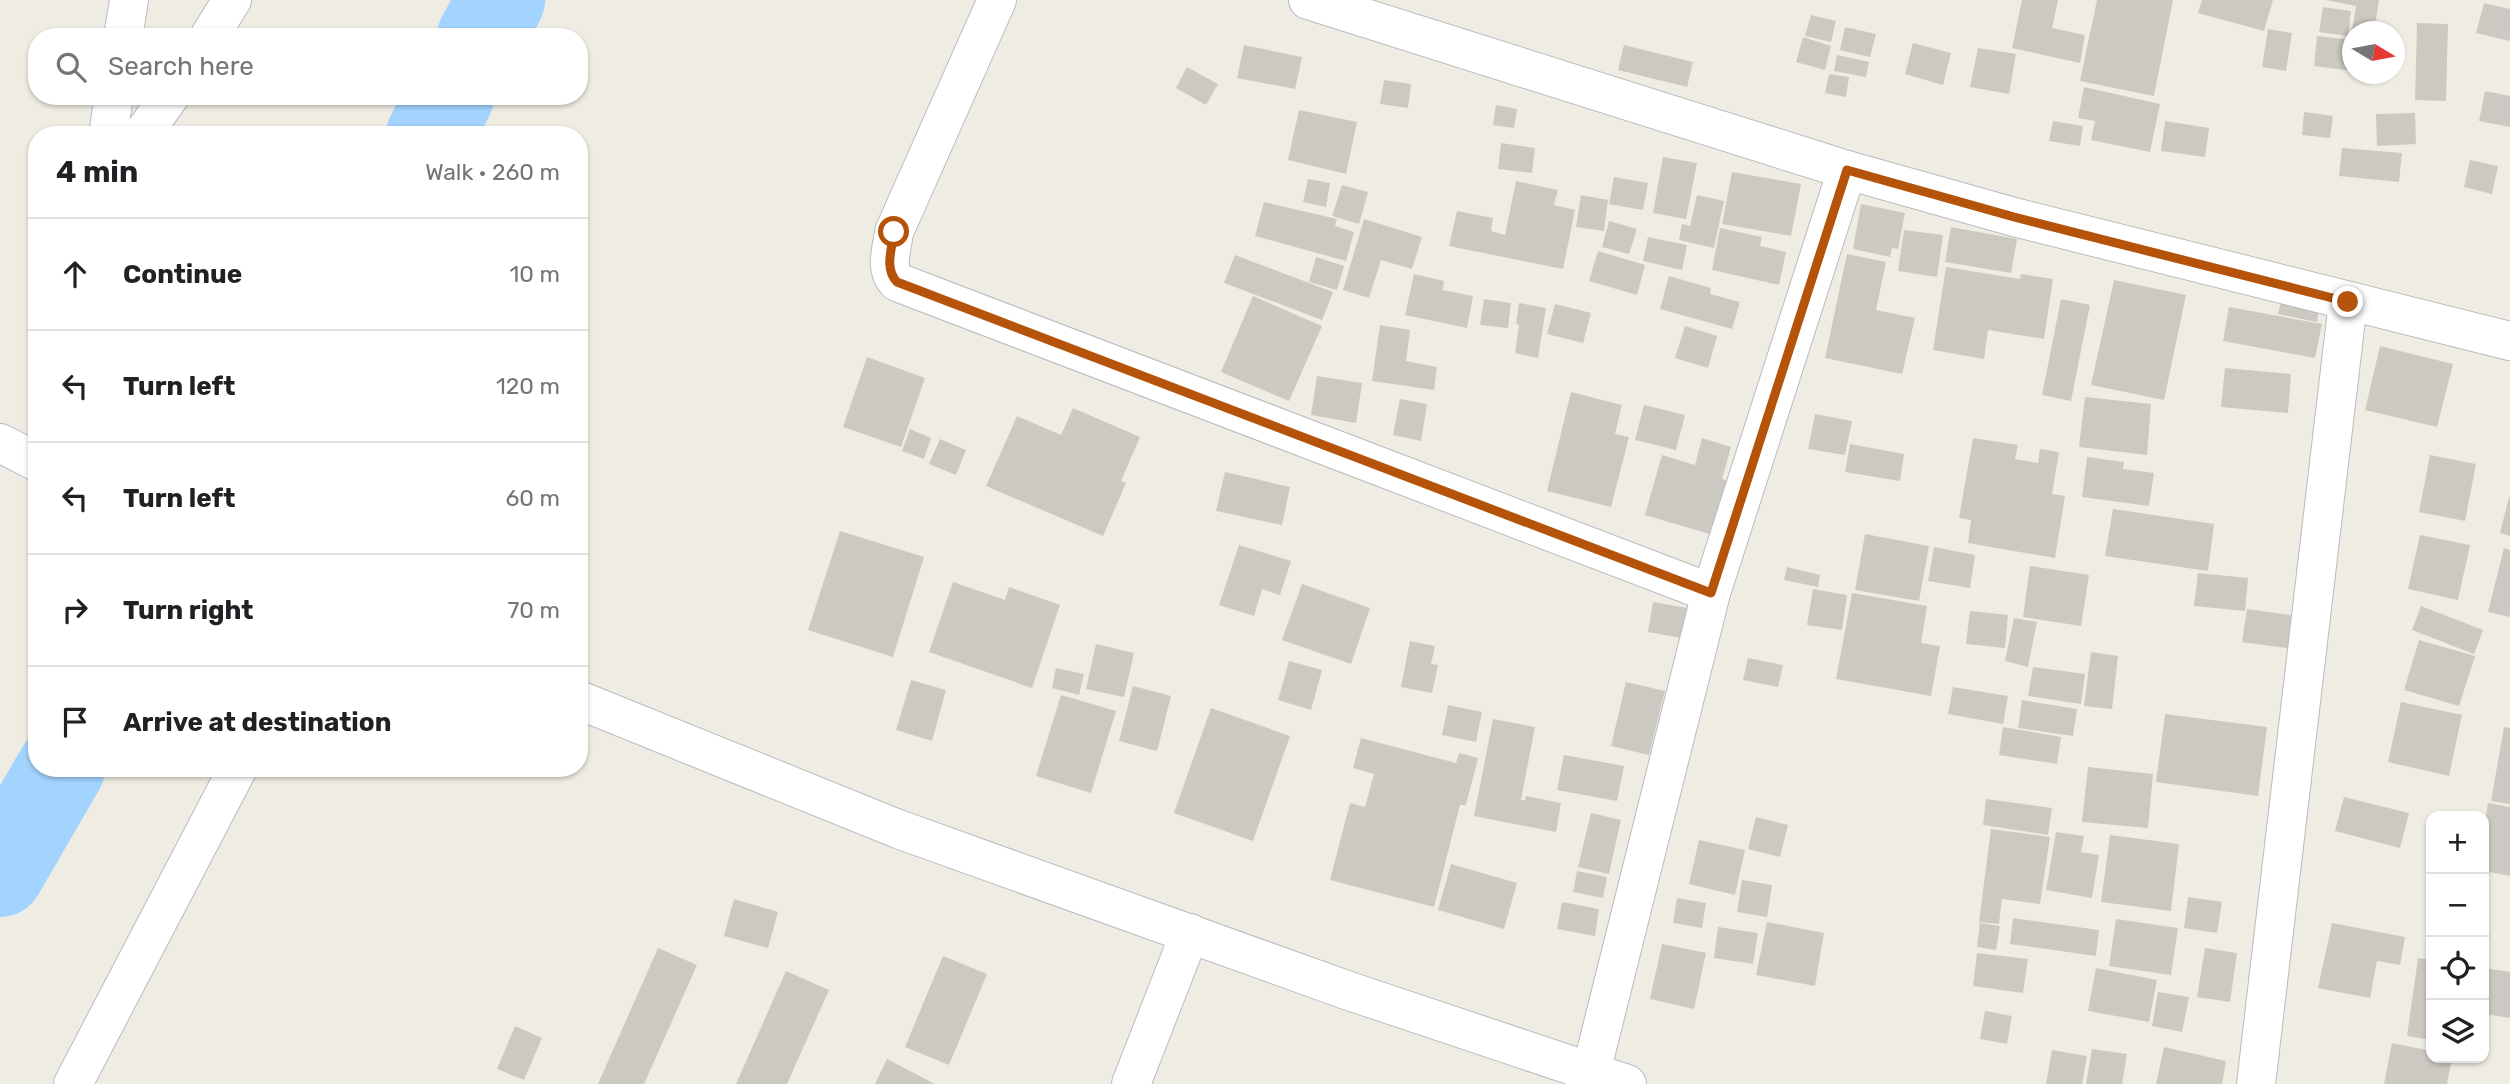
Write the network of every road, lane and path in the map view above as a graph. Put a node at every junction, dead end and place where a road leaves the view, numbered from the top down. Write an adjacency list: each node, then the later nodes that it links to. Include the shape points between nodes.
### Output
1 (129, 0): 5 (street)
2 (232, 0): 6 (street)
3 (997, 0): 16 (street, via 894,232 889,265 897,282)
4 (1308, 0): 11 (street)
5 (124, 28)
6 (215, 28)
7 (113, 105): 9 (street)
8 (164, 105): 10 (street)
9 (109, 126)
10 (148, 126)
11 (1847, 170): 12 (street); 16 (street)
12 (2348, 302): 13 (street); 23 (street)
13 (2509, 337)
14 (0, 443): 15 (street)
15 (28, 457)
16 (1711, 593): 20 (street)
17 (588, 704): 19 (street, via 898,829)
18 (233, 777): 21 (street)
19 (1190, 933): 20 (street); 22 (street)
20 (1603, 1080)
21 (73, 1084)
22 (1131, 1084)
23 (2256, 1084)

